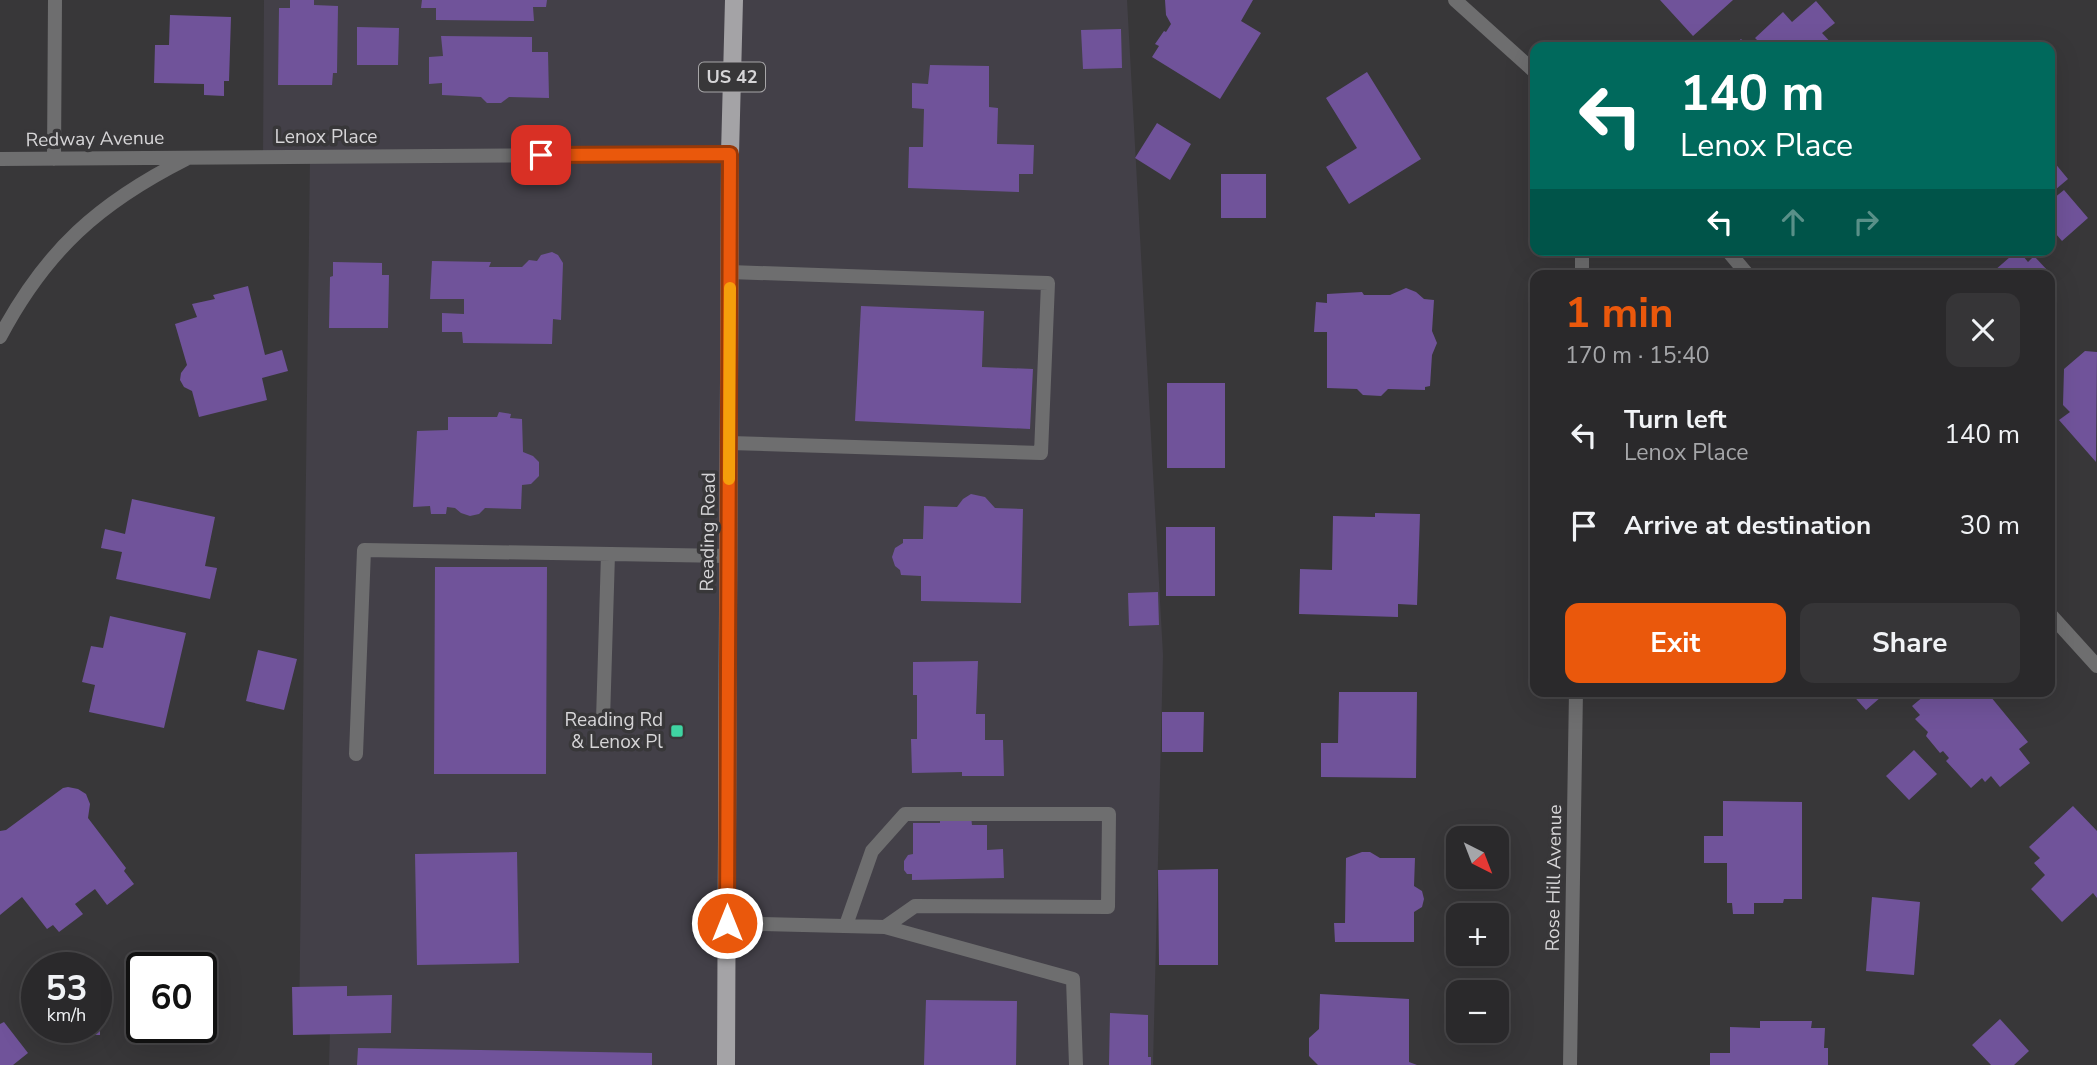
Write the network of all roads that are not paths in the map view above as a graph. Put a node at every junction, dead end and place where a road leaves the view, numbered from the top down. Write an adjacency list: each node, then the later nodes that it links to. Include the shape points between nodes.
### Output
1 (55, 0): 8 (street)
2 (734, 0): 5 (main road, Reading Road / US 42)
3 (1455, 0): 4 (street)
4 (1530, 68)
5 (730, 154): 6 (street, Lenox Place); 11 (main road, Reading Road / US 42)
6 (190, 157): 8 (street, Redway Avenue); 12 (street, Lenox Place, via 103,208 57,252)
7 (0, 159): 8 (street, Redway Avenue)
8 (54, 159)
9 (1732, 256): 10 (street)
10 (1744, 270)
11 (730, 272): 13 (main road, Reading Road / US 42); 13 (street, via 1048,283 1041,453)
12 (0, 337)
13 (730, 443): 15 (main road, Reading Road / US 42)
14 (608, 554): 15 (street); 19 (street); 20 (street, via 364,550)
15 (728, 556): 21 (main road, Reading Road / US 42)
16 (2055, 619): 17 (street)
17 (2097, 666)
18 (1576, 697): 26 (street, Rose Hill Avenue)
19 (603, 720)
20 (356, 754)
21 (727, 923): 22 (street); 24 (main road, Reading Road / US 42)
22 (846, 925): 23 (street); 23 (street, via 872,851 905,814 1109,814 1108,907 915,906)
23 (885, 927): 25 (street, via 1073,979)
24 (726, 1065)
25 (1076, 1065)
26 (1570, 1065)

